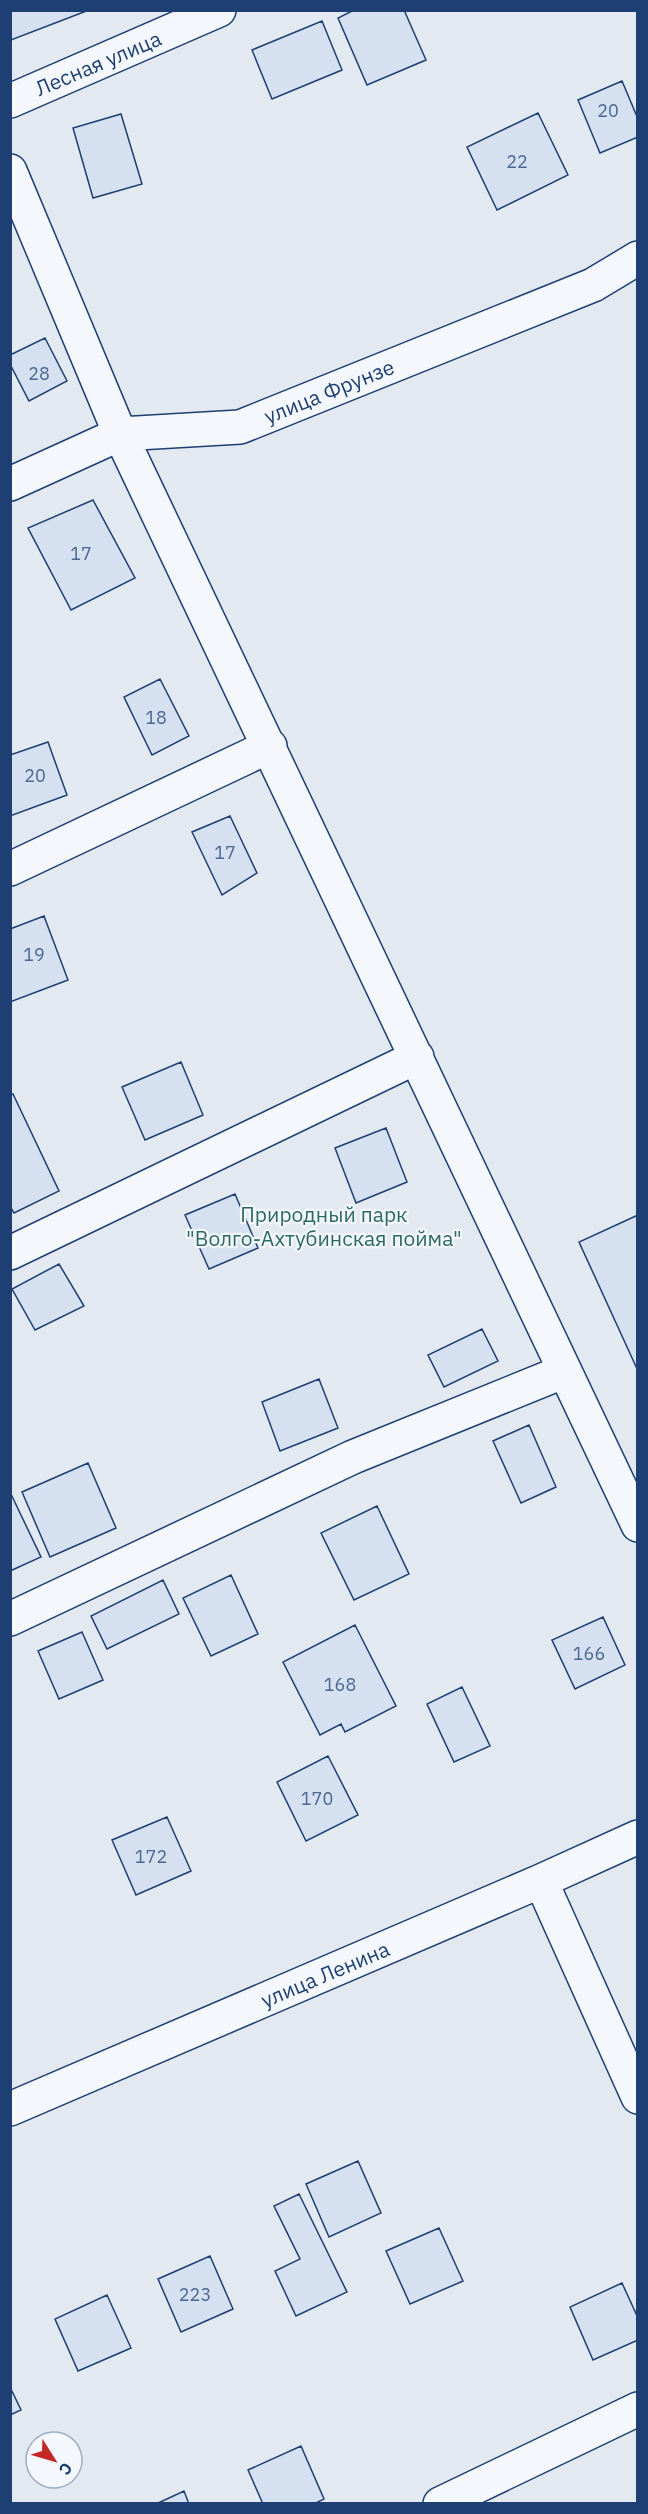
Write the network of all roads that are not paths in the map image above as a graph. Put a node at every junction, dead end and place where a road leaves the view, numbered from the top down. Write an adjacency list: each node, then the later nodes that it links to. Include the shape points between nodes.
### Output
1 (219, 10): 2 (street, Лесная улица)
2 (10, 101)
3 (10, 171): 5 (street)
4 (638, 258): 5 (street, улица Фрунзе, via 593,285 240,427)
5 (120, 434): 6 (street, улица Фрунзе); 7 (street)
6 (10, 484)
7 (270, 746): 8 (street); 9 (street)
8 (10, 869)
9 (417, 1057): 10 (street); 11 (street)
10 (10, 1253)
11 (565, 1371): 12 (street); 13 (street, via 352,1457)
12 (638, 1525)
13 (10, 1619)
14 (638, 1837): 15 (street, улица Ленина)
15 (542, 1881): 16 (street); 17 (street, улица Ленина)
16 (638, 2097)
17 (10, 2109)
18 (638, 2409): 19 (street)
19 (440, 2504)

